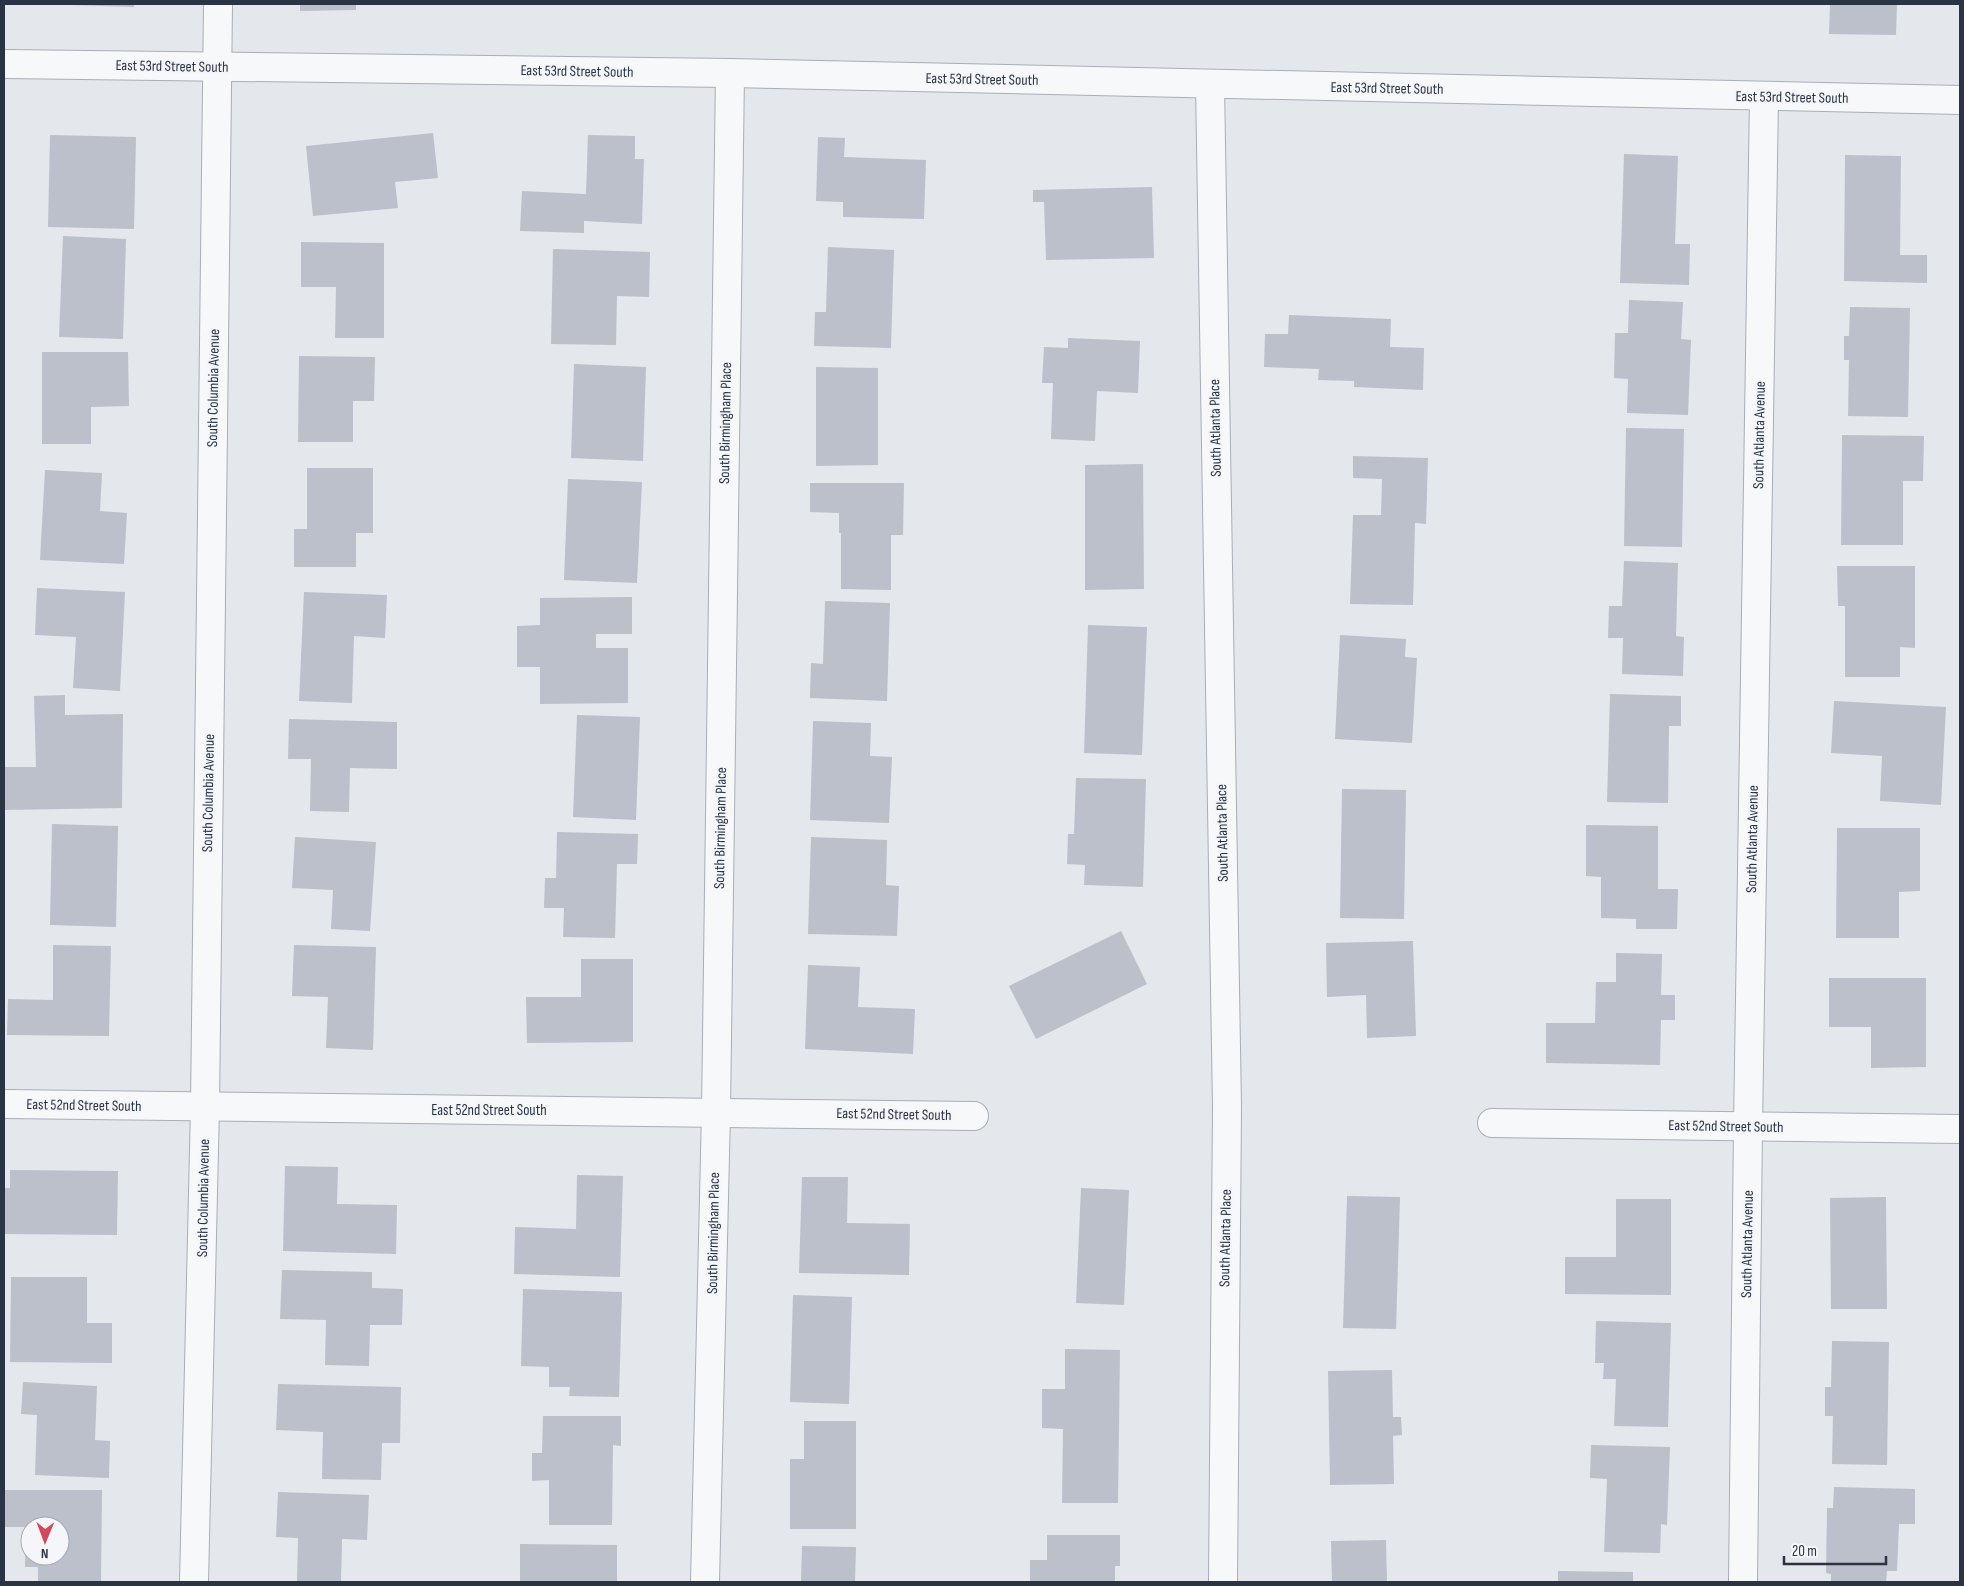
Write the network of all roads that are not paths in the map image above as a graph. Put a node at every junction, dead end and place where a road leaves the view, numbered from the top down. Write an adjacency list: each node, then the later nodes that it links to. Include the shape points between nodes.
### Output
1 (218, 4): 3 (street, South Columbia Avenue)
2 (4, 64): 3 (street, East 53rd Street South)
3 (217, 66): 4 (street, East 53rd Street South); 9 (street, South Columbia Avenue)
4 (730, 73): 5 (street, East 53rd Street South); 10 (street, South Birmingham Place)
5 (1210, 84): 6 (street, East 53rd Street South); 17 (street, South Atlanta Place, via 1227,1108)
6 (1764, 97): 7 (street, East 53rd Street South); 13 (street, South Atlanta Avenue)
7 (1960, 100)
8 (4, 1104): 9 (street, East 52nd Street South)
9 (205, 1107): 10 (street, East 52nd Street South); 15 (street, South Columbia Avenue)
10 (716, 1112): 11 (street, East 52nd Street South); 16 (street, South Birmingham Place)
11 (974, 1116)
12 (1492, 1123): 13 (street, East 52nd Street South)
13 (1748, 1127): 14 (street, East 52nd Street South); 18 (street, South Atlanta Avenue)
14 (1960, 1129)
15 (194, 1582)
16 (705, 1582)
17 (1223, 1582)
18 (1743, 1582)

